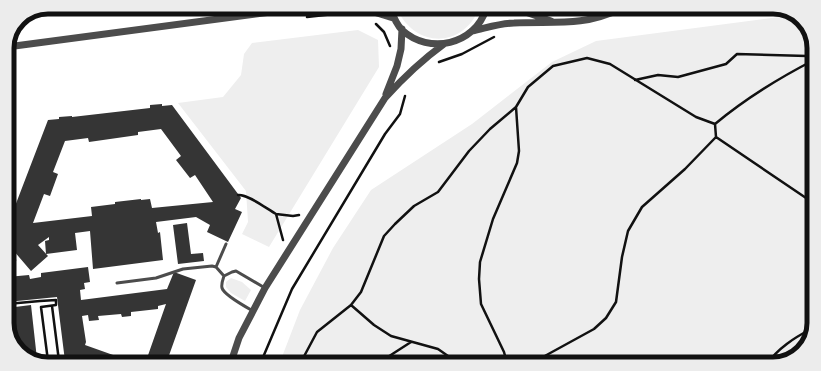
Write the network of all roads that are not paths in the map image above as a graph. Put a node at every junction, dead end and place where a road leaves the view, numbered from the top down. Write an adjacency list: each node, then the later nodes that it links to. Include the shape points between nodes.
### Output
1 (256, 14): 12 (street)
2 (380, 14): 7 (street)
3 (392, 14): 7 (street)
4 (484, 14): 10 (street)
5 (531, 14): 8 (street)
6 (609, 14): 8 (street, via 582,22)
7 (393, 18): 9 (street)
8 (557, 23): 10 (street, via 514,23)
9 (402, 29): 11 (street, via 421,42); 13 (street, via 397,66)
10 (472, 31): 11 (street, via 454,42)
11 (444, 44): 13 (street, via 409,72)
12 (14, 46)
13 (385, 98): 18 (street)
14 (226, 244): 15 (lane)
15 (216, 267): 16 (lane); 17 (lane, via 183,269 156,278)
16 (224, 276): 18 (lane, via 236,271); 19 (lane, via 222,290)
17 (117, 283)
18 (265, 288): 19 (street)
19 (253, 311): 20 (street)
20 (233, 357)

